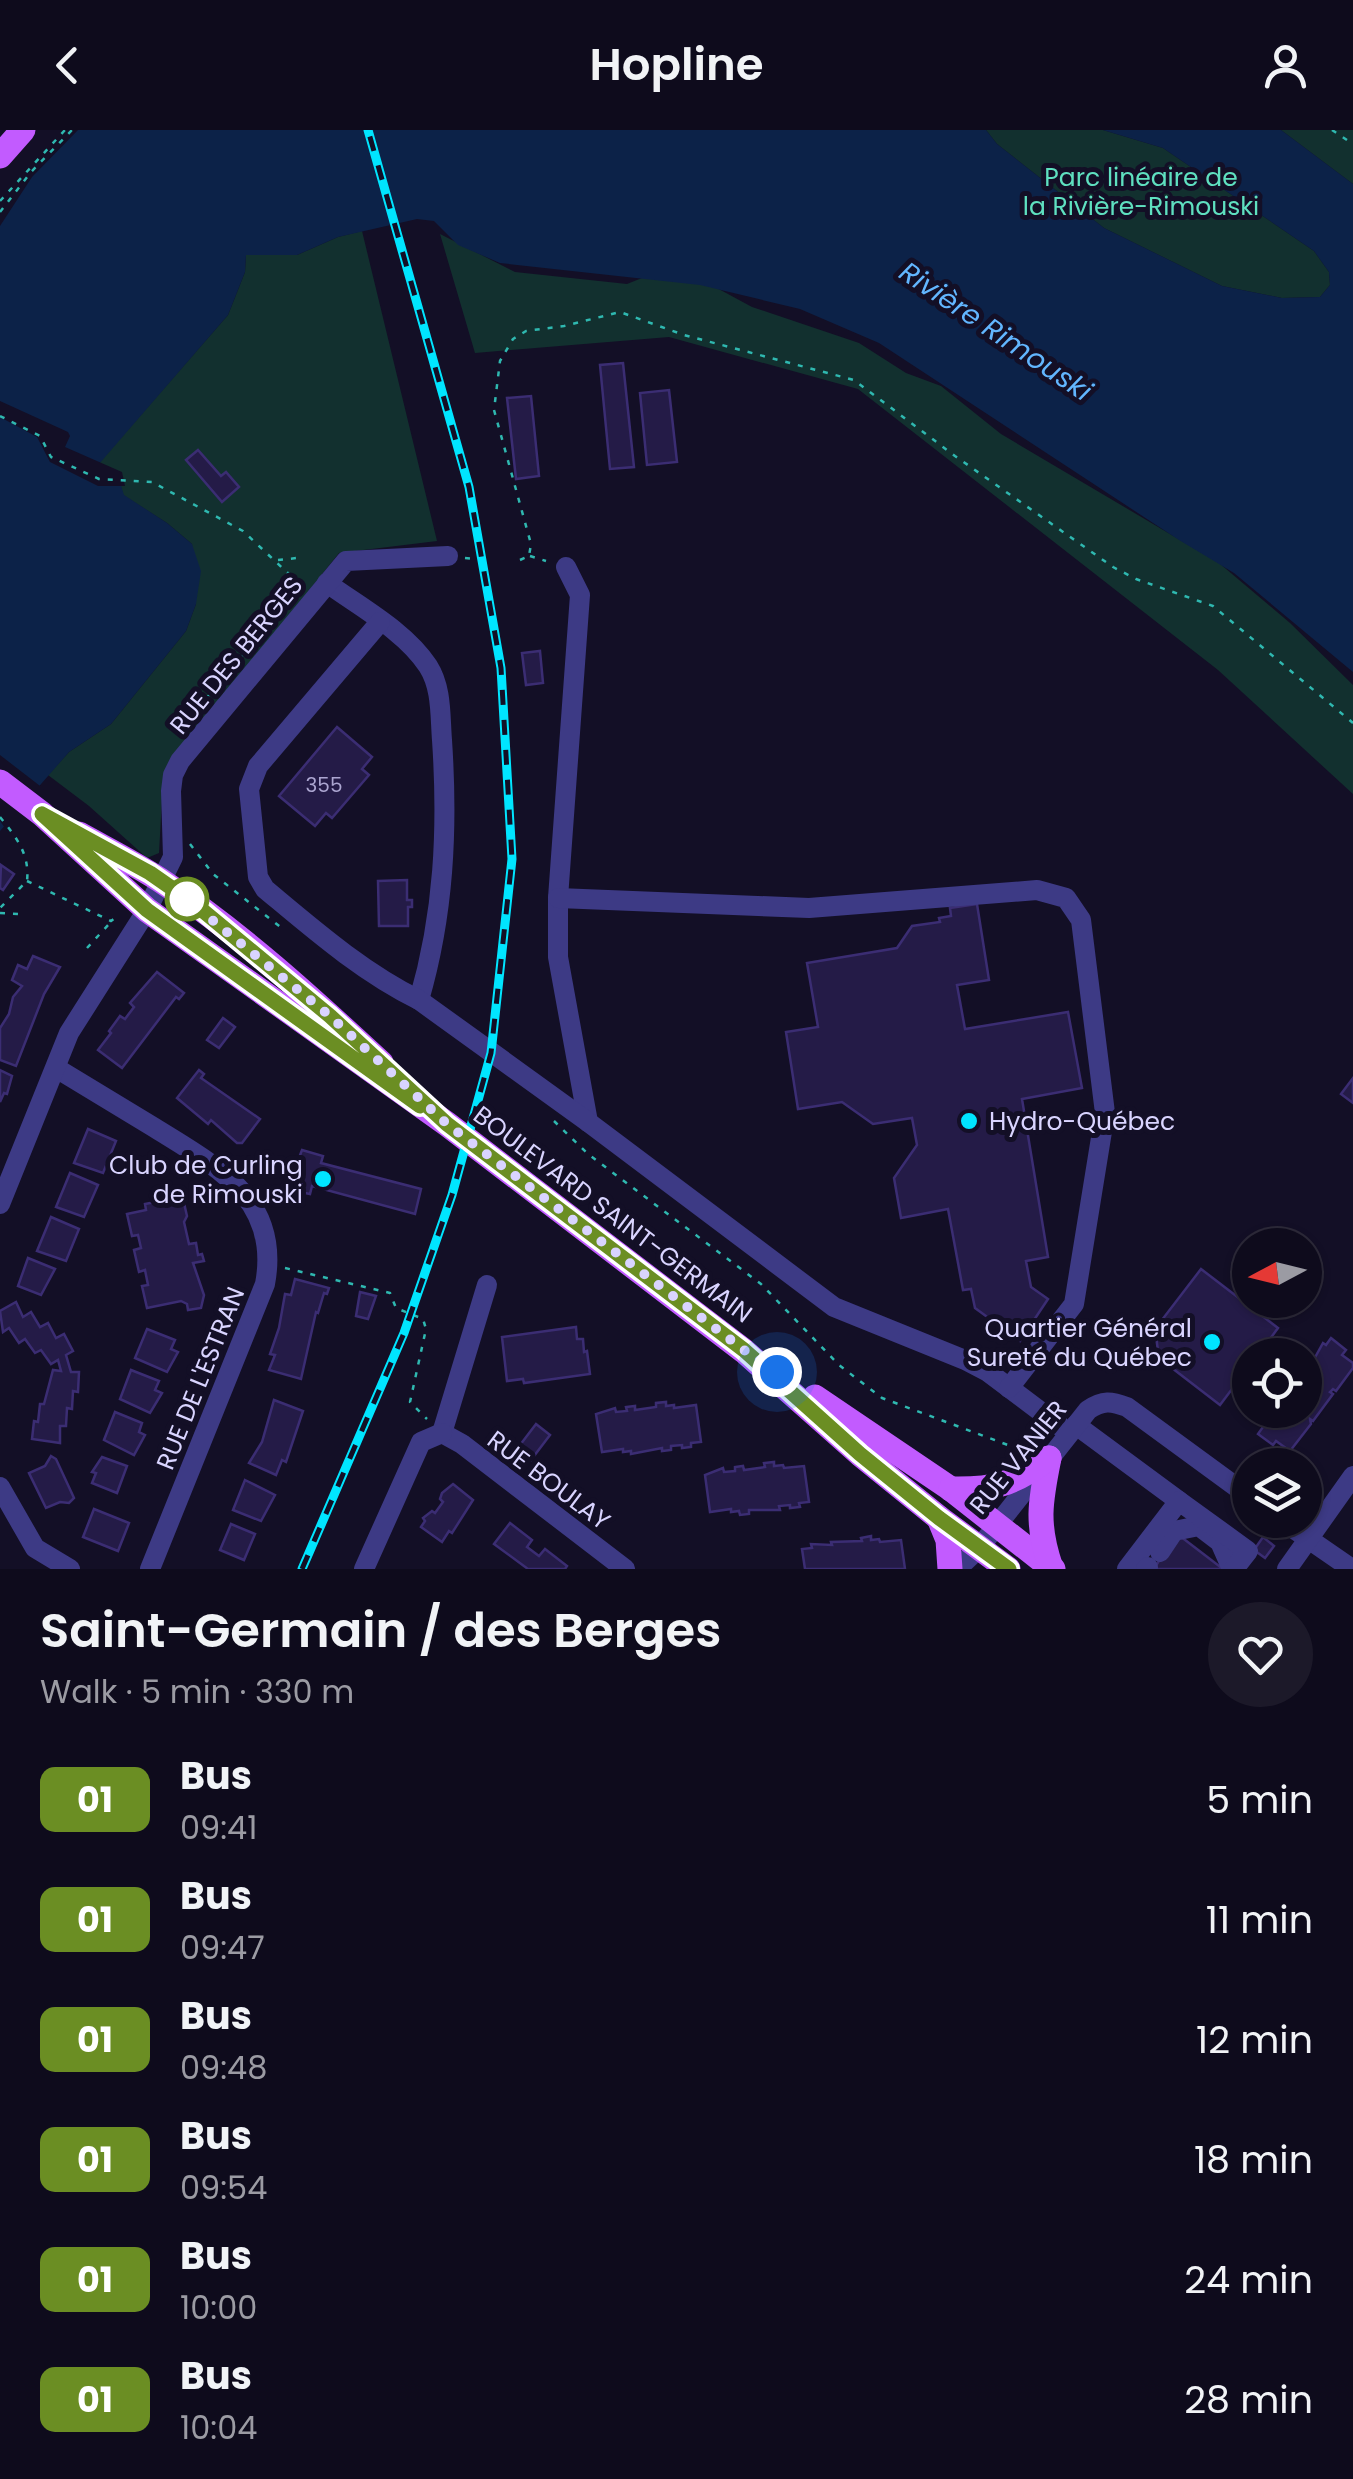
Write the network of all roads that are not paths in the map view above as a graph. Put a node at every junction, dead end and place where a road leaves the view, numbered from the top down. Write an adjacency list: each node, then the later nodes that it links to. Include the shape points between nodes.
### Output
1 (24, 130): 2 (main road)
2 (0, 156)
3 (448, 556): 5 (street, RUE DES BERGES, via 346,561)
4 (566, 567): 10 (street, via 580,595)
5 (327, 583): 6 (street); 9 (street, RUE DES BERGES, via 180,761 172,791 174,857)
6 (380, 622): 12 (street, via 417,651 439,692 446,806 441,897); 12 (street, via 258,766 249,789 254,842 265,889)
7 (0, 782): 8 (main road, BOULEVARD SAINT-GERMAIN)
8 (42, 814): 9 (main road, BOULEVARD SAINT-GERMAIN); 11 (main road, BOULEVARD SAINT-GERMAIN)
9 (162, 882): 11 (street, RUE DES BERGES); 15 (main road, BOULEVARD SAINT-GERMAIN, via 330,1016)
10 (558, 898): 14 (street, via 558,957); 19 (street, via 809,908 1036,890 1066,898 1081,920 1106,1113 1074,1304)
11 (136, 910): 13 (street, RUE DES BERGES); 15 (main road, BOULEVARD SAINT-GERMAIN)
12 (418, 1000): 14 (street)
13 (56, 1068): 16 (street, RUE DES BERGES); 36 (street, RUE DE L'ESTRAN, via 224,1170 255,1210 268,1265)
14 (588, 1122): 19 (street, via 834,1307 965,1360)
15 (447, 1124): 18 (main road, BOULEVARD SAINT-GERMAIN)
16 (0, 1204)
17 (488, 1285): 21 (street)
18 (744, 1350): 26 (main road, BOULEVARD SAINT-GERMAIN); 28 (main road, BOULEVARD SAINT-GERMAIN)
19 (1008, 1388): 20 (street)
20 (1072, 1429): 22 (street, RUE VANIER); 24 (street, RUE VANIER, via 1110,1400); 27 (street)
21 (442, 1432): 37 (street, via 422,1442); 38 (street, RUE BOULAY)
22 (1049, 1458): 26 (main road, via 1005,1486); 29 (street, RUE VANIER); 34 (main road, via 1039,1516)
23 (1353, 1476): 31 (street)
24 (1232, 1484)
25 (0, 1487): 35 (street, via 34,1548)
26 (951, 1488): 29 (main road, BOULEVARD SAINT-GERMAIN)
27 (1179, 1501): 33 (street); 41 (street, via 1248,1551)
28 (939, 1518): 32 (main road, BOULEVARD SAINT-GERMAIN); 39 (main road)
29 (996, 1524): 32 (street, RUE VANIER); 34 (main road, BOULEVARD SAINT-GERMAIN)
30 (1305, 1538): 31 (street)
31 (1308, 1540): 42 (street); 43 (street)
32 (976, 1558): 39 (street, RUE VANIER); 40 (main road, BOULEVARD SAINT-GERMAIN)
33 (1145, 1564): 41 (street, via 1174,1532 1199,1526 1220,1542)
34 (1052, 1568)
35 (70, 1569)
36 (150, 1569)
37 (364, 1569)
38 (625, 1569)
39 (954, 1569)
40 (1008, 1569)
41 (1232, 1569)
42 (1287, 1569)
43 (1352, 1569)

